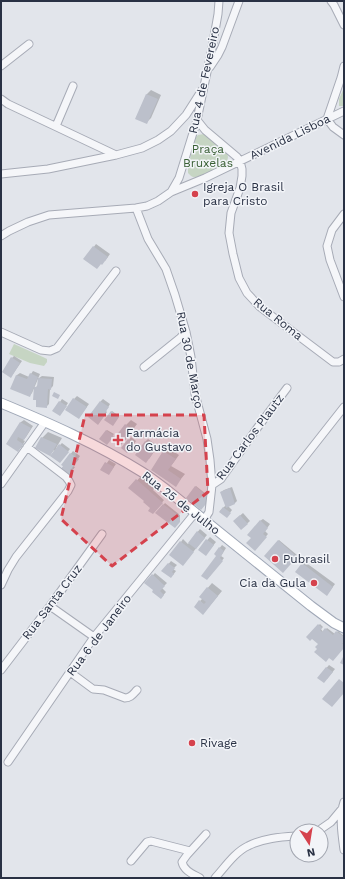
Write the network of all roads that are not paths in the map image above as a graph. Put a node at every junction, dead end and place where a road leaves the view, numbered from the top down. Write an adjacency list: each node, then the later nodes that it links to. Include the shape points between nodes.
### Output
1 (219, 1): 8 (street, Rua 4 de Fevereiro)
2 (239, 1): 8 (street, via 222,47)
3 (331, 1): 4 (street)
4 (344, 25)
5 (29, 44): 6 (street)
6 (1, 66)
7 (344, 66): 9 (street)
8 (209, 69): 11 (street, Rua 4 de Fevereiro)
9 (343, 79): 14 (street)
10 (73, 86): 16 (street)
11 (205, 87): 15 (street, Rua 4 de Fevereiro); 18 (street, via 186,115 171,131 142,148)
12 (1, 99): 16 (street)
13 (344, 111): 14 (street, Avenida Lisboa)
14 (327, 119): 17 (street); 19 (street, Avenida Lisboa)
15 (197, 120): 19 (street); 21 (street, Rua 4 de Fevereiro)
16 (56, 126): 18 (street)
17 (344, 135)
18 (116, 155): 20 (street)
19 (240, 161): 21 (street, Avenida Lisboa); 29 (street, Rua Roma, via 242,176 231,213 229,233 239,278 247,293 260,307 333,362)
20 (1, 174)
21 (171, 192): 22 (street, via 158,201)
22 (136, 208): 24 (street, via 49,215 28,222); 28 (street, Rua 30 de Março, via 148,239 166,269)
23 (344, 214): 26 (street, via 332,230 327,246)
24 (1, 236)
25 (116, 271): 27 (street, via 57,348 50,351 41,350)
26 (344, 297)
27 (1, 332)
28 (186, 332): 30 (street); 38 (street, Rua 30 de Março, via 210,460)
29 (344, 359)
30 (144, 367)
31 (287, 388): 38 (street, Rua Carlos Plautz, via 221,479)
32 (1, 403): 34 (main road, Rua 25 de Julho)
33 (344, 407): 36 (street)
34 (45, 422): 35 (street); 39 (main road, Rua 25 de Julho, via 142,472)
35 (27, 447): 37 (street); 42 (street, via 66,477 71,485 16,557)
36 (296, 468)
37 (1, 484)
38 (212, 485): 40 (street, Rua 30 de Março, via 208,512)
39 (195, 513): 40 (main road, Rua 25 de Julho); 45 (street, Rua 6 de Janeiro)
40 (204, 520): 44 (main road, Rua 25 de Julho, via 311,606)
41 (102, 534): 43 (street, Rua Santa Cruz)
42 (1, 585)
43 (50, 606): 45 (street); 46 (street, Rua Santa Cruz)
44 (344, 628)
45 (94, 637): 47 (street, Rua 6 de Janeiro)
46 (1, 670)
47 (70, 672): 48 (street, via 93,689 104,690 125,698 132,696); 49 (street, Rua 6 de Janeiro)
48 (137, 690)
49 (8, 762)
50 (344, 802): 51 (street)
51 (341, 810): 52 (street); 55 (street)
52 (329, 823)
53 (206, 834): 56 (street)
54 (289, 837): 59 (street, via 259,841 248,846)
55 (344, 850)
56 (190, 851): 57 (street, via 151,841 147,842); 58 (street, via 182,862 183,866)
57 (131, 861)
58 (200, 878)
59 (215, 878)

